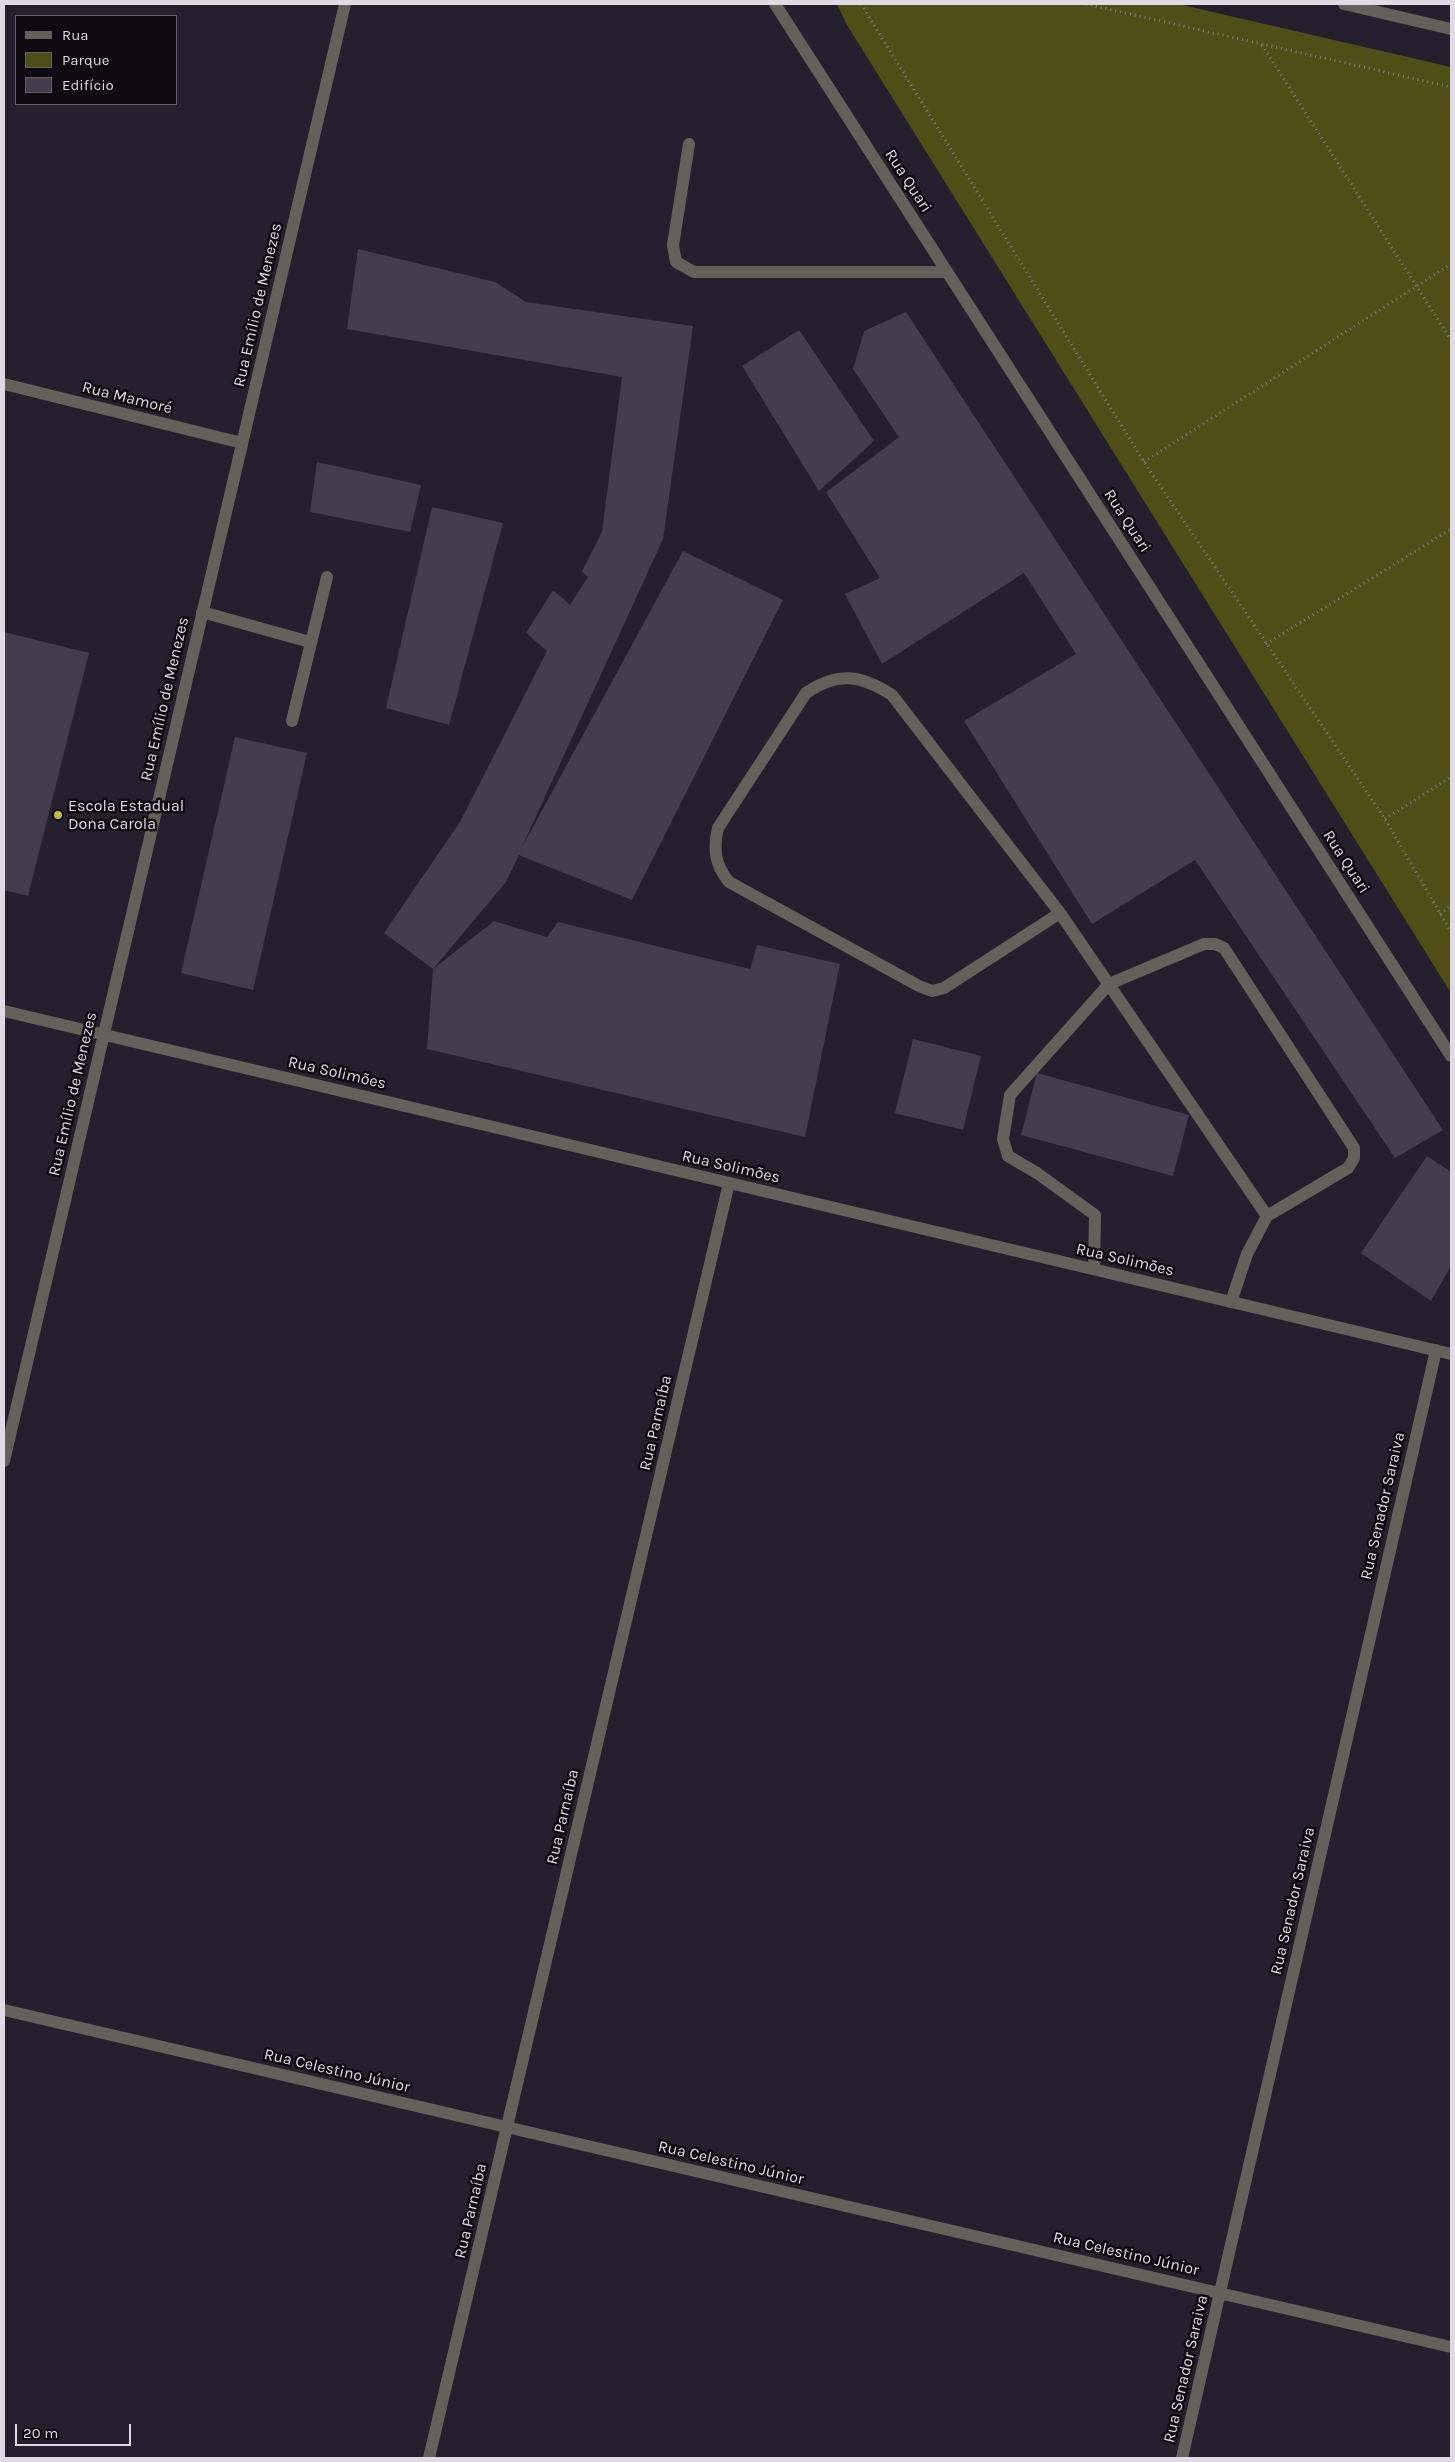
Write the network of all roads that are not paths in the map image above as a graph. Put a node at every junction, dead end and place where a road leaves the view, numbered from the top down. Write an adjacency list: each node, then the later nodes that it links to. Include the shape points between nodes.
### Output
1 (345, 4): 10 (street, Rua Emílio de Menezes)
2 (775, 4): 8 (street, Rua Quari)
3 (1344, 4): 5 (street)
4 (1392, 4): 5 (street)
5 (1380, 12): 6 (street)
6 (1451, 29)
7 (689, 144): 8 (street, via 673,245 676,262 694,272)
8 (947, 272): 19 (street, Rua Quari)
9 (4, 384): 10 (street, Rua Mamoré)
10 (242, 442): 12 (street, Rua Emílio de Menezes)
11 (327, 577): 13 (street)
12 (202, 612): 13 (street); 18 (street, Rua Emílio de Menezes)
13 (310, 642): 14 (street)
14 (292, 721)
15 (1060, 913): 15 (street, via 892,695 864,680 834,679 806,693 718,828 714,845 721,872 729,882 932,991 944,988); 16 (street)
16 (1110, 984): 21 (street); 21 (street, via 1204,944 1224,948 1354,1148 1354,1158 1348,1168); 22 (street, via 1010,1095 1003,1139 1008,1156 1037,1172 1095,1214)
17 (4, 1010): 18 (street, Rua Solimões)
18 (104, 1034): 20 (street, Rua Solimões); 26 (street, Rua Emílio de Menezes)
19 (1451, 1056)
20 (729, 1183): 22 (street, Rua Solimões); 28 (street, Rua Parnaíba)
21 (1267, 1216): 23 (street, via 1247,1254)
22 (1094, 1269): 23 (street, Rua Solimões)
23 (1231, 1302): 24 (street, Rua Solimões)
24 (1436, 1350): 25 (street, Rua Solimões); 29 (street, Rua Senador Saraiva)
25 (1451, 1354)
26 (4, 1461)
27 (4, 2010): 28 (street, Rua Celestino Júnior)
28 (507, 2127): 29 (street, Rua Celestino Júnior); 31 (street, Rua Parnaíba)
29 (1220, 2293): 30 (street, Rua Celestino Júnior); 32 (street, Rua Senador Saraiva)
30 (1451, 2347)
31 (429, 2458)
32 (1182, 2458)

